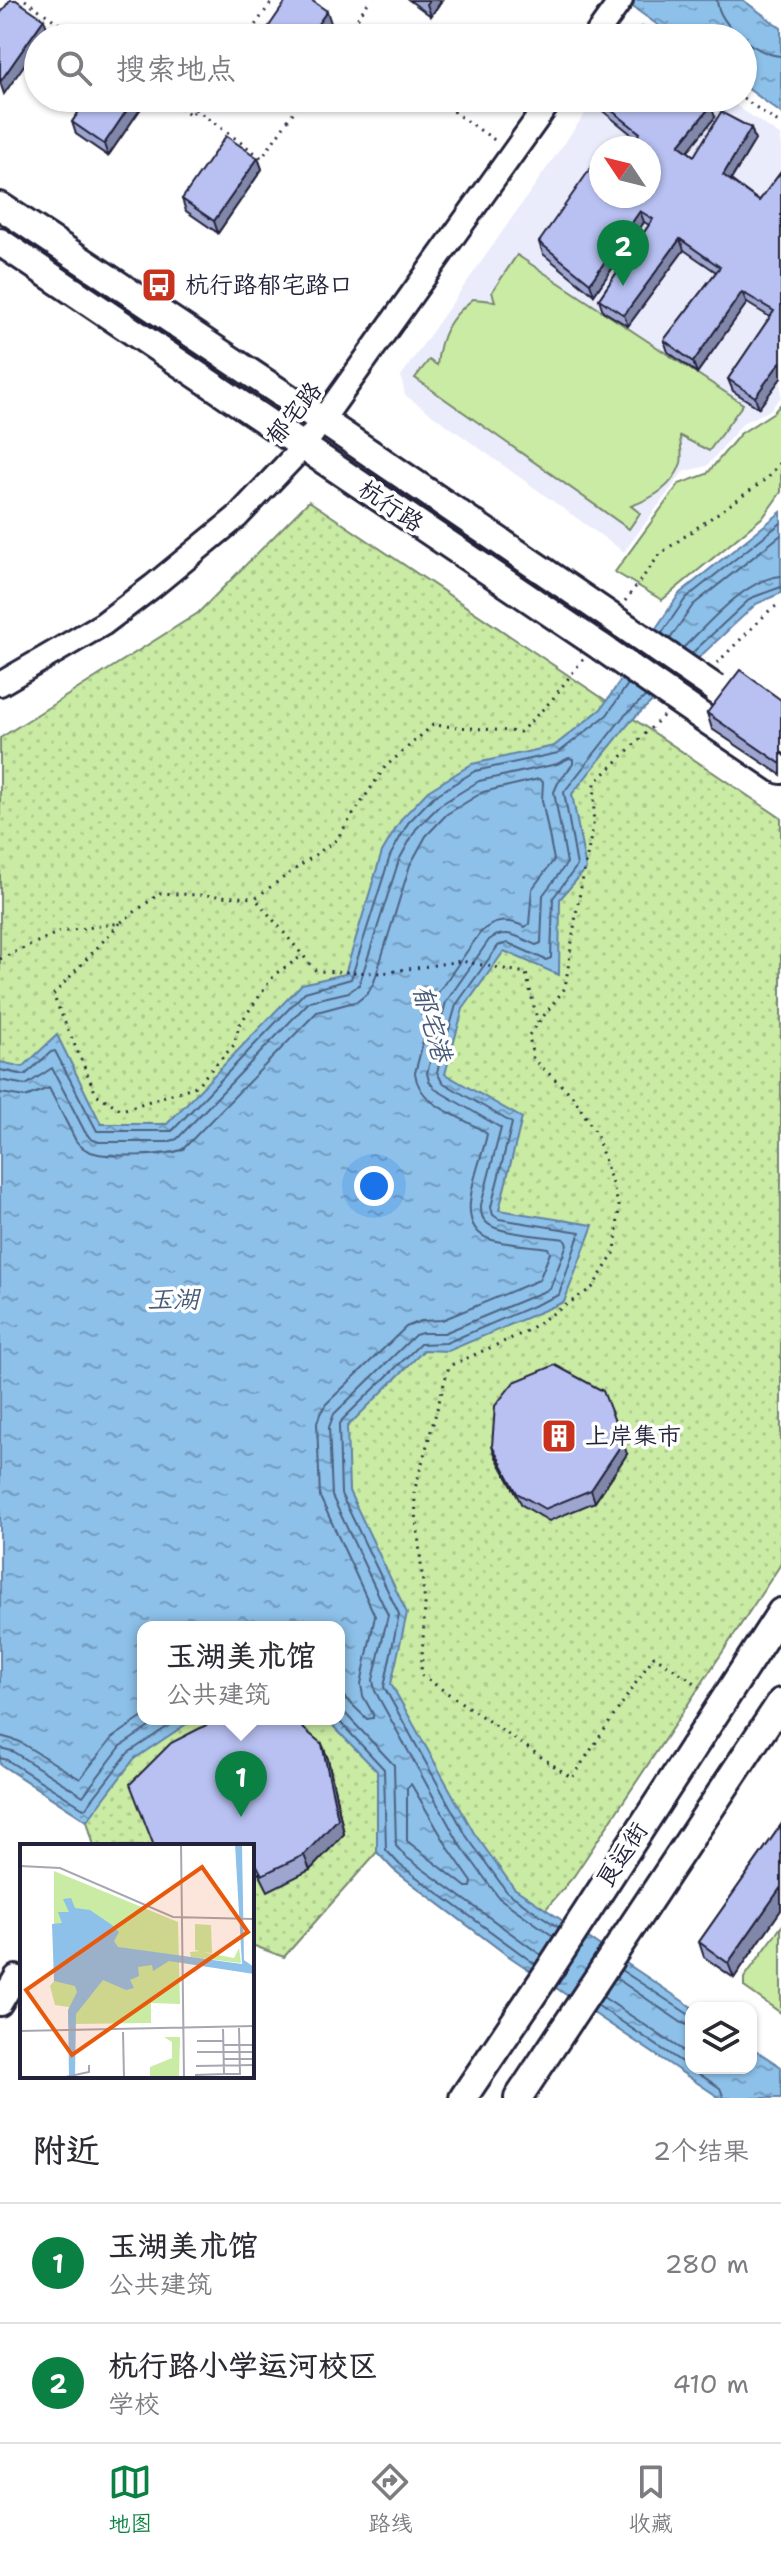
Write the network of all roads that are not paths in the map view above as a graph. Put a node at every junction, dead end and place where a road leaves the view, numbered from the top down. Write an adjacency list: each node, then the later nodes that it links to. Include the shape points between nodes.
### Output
1 (619, 2): 2 (street)
2 (604, 24)
3 (542, 112): 6 (street, 郁宅路)
4 (0, 206): 6 (main road, 杭行路)
5 (0, 242): 7 (main road, 杭行路)
6 (323, 421): 7 (street, 郁宅路); 9 (main road, 杭行路, bridge, via 618,622 715,676)
7 (303, 447): 8 (street, 郁宅路, via 237,517 153,586 103,624); 10 (main road, 杭行路, bridge, via 598,645 682,709)
8 (0, 684)
9 (737, 703)
10 (781, 770)
11 (781, 1612): 15 (main road, 良运街)
12 (781, 1702): 16 (main road, 良运街)
13 (16, 1977): 14 (street)
14 (0, 2004)
15 (463, 2098)
16 (518, 2098)

